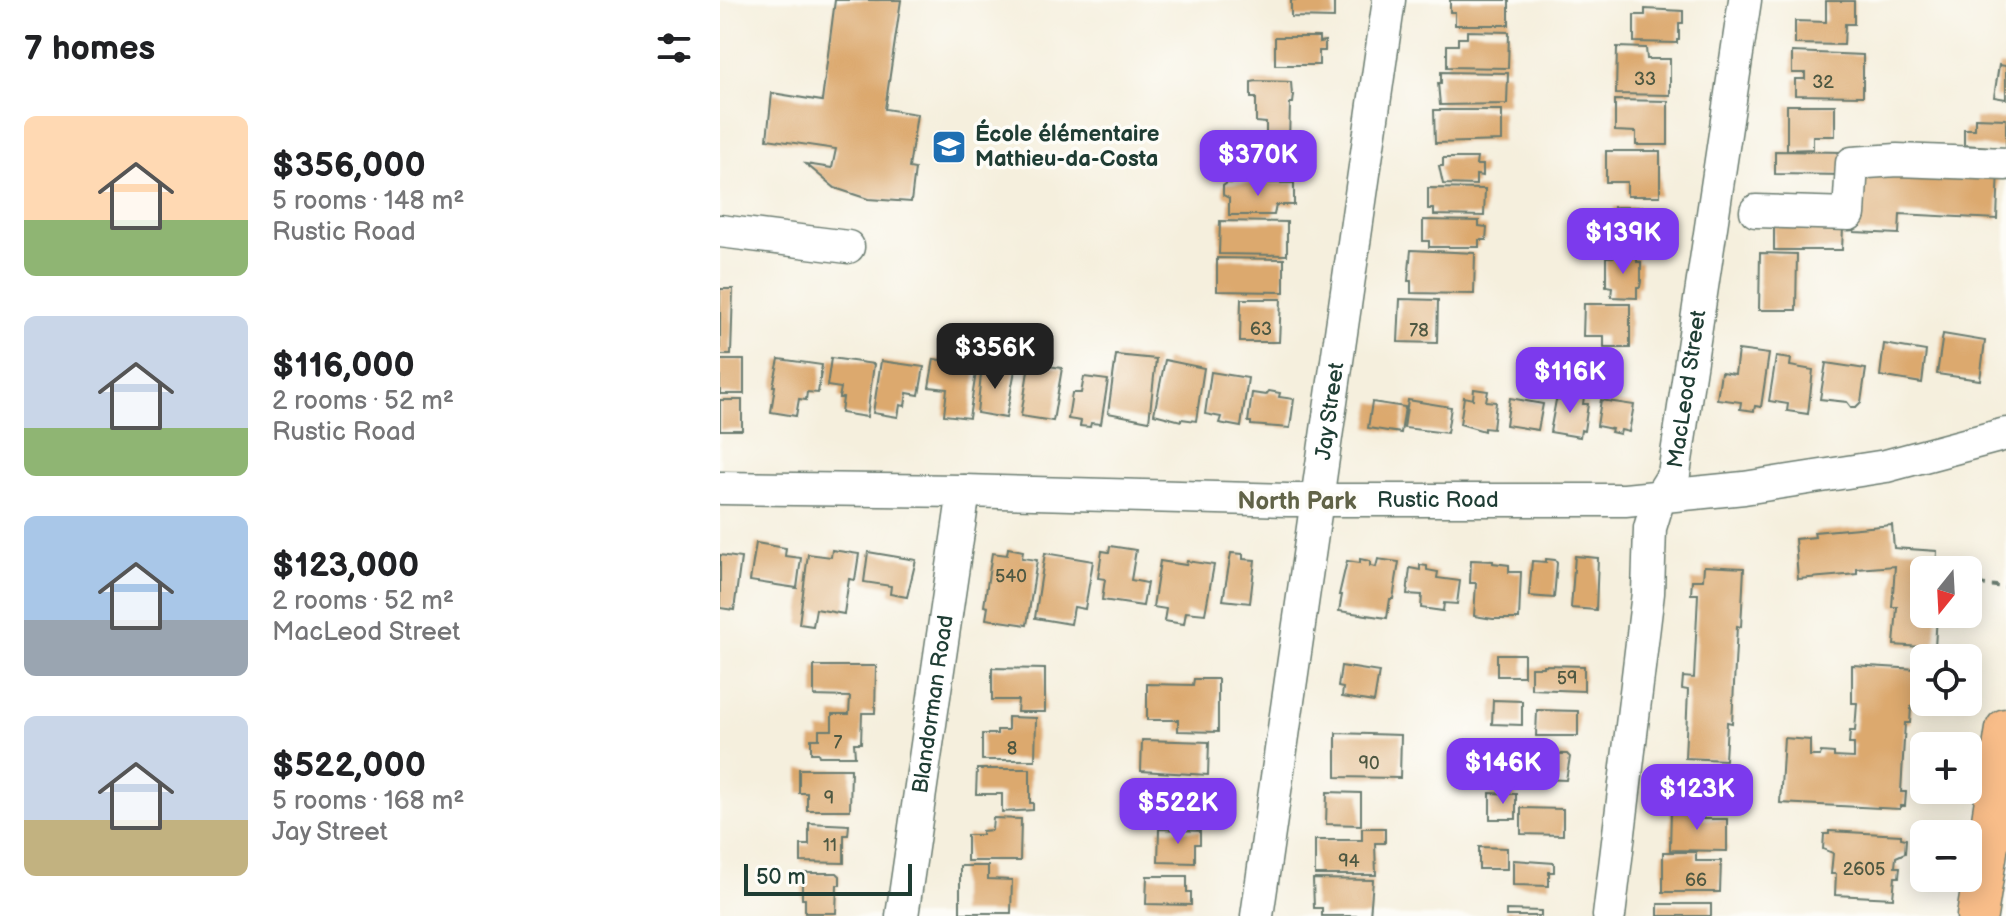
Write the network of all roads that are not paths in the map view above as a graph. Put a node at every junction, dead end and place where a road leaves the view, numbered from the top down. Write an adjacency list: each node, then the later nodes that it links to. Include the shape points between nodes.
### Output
1 (1389, 0): 11 (street, Jay Street)
2 (1745, 0): 10 (street, MacLeod Street, via 1674,474)
3 (2006, 164): 4 (street, via 1852,163 1849,214)
4 (1756, 211)
5 (720, 231): 6 (street)
6 (848, 247)
7 (2006, 434): 10 (street, Rustic Road, via 1886,466)
8 (720, 488): 9 (street, Rustic Road)
9 (964, 491): 11 (street, Rustic Road); 13 (street, Blandorman Road)
10 (1659, 498): 11 (street, Rustic Road); 15 (street, MacLeod Street, via 1650,528 1647,608)
11 (1319, 499): 14 (street, Jay Street)
12 (2006, 729): 16 (main road)
13 (902, 916)
14 (1257, 916)
15 (1609, 916)
16 (1977, 916)

